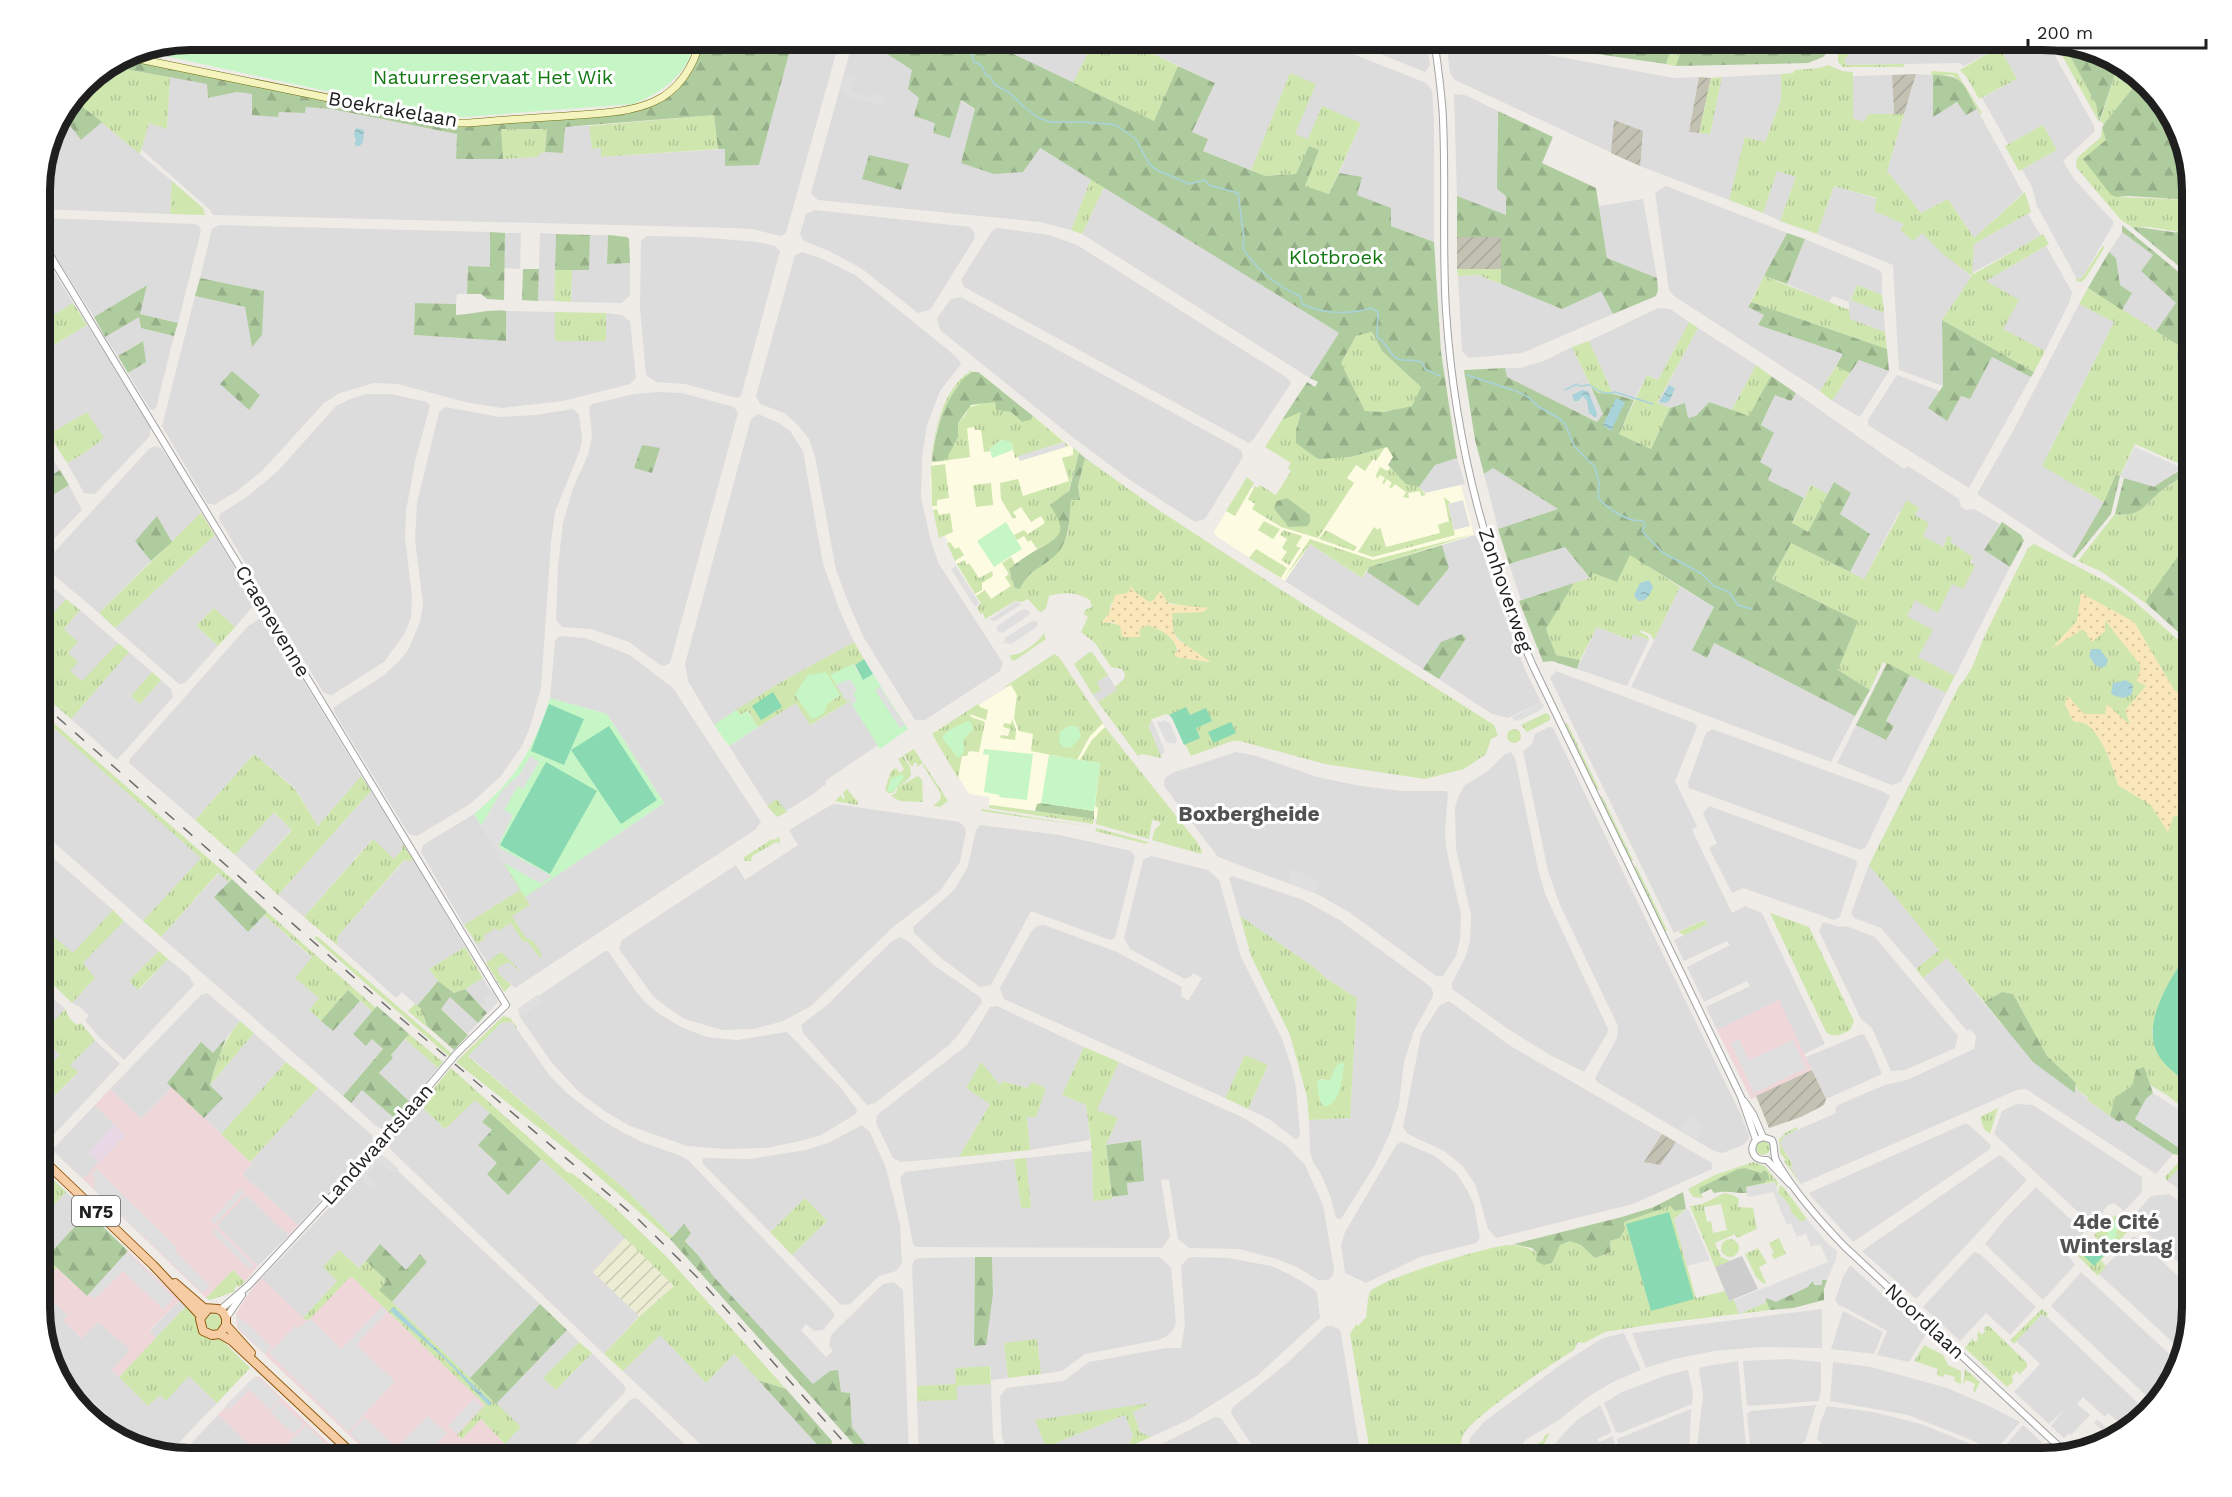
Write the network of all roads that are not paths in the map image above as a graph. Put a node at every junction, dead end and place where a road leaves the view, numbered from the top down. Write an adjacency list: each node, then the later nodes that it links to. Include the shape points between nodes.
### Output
1 (698, 50): 3 (main road, Boekrakelaan, via 682,80 666,96 644,107 469,123 422,117)
2 (1435, 50): 6 (street, Zonhoverweg, via 1443,121 1443,251 1449,352 1467,461 1484,529 1536,673)
3 (139, 59)
4 (50, 255): 5 (street, Craenevenne)
5 (506, 1005): 14 (street, Landwaartslaan, via 456,1054 379,1146)
6 (1742, 1097): 7 (street, Zonhoverweg); 8 (street, Zonhoverweg)
7 (1763, 1137): 8 (street); 9 (street, Noordlaan, via 1774,1143)
8 (1756, 1140): 10 (street, Noordlaan, via 1752,1147 1754,1155)
9 (1773, 1154): 10 (street); 12 (street, Noordlaan)
10 (1767, 1160): 12 (street, Noordlaan)
11 (50, 1167): 13 (main road, N75)
12 (1790, 1184): 21 (street, Noordlaan, via 1852,1253)
13 (153, 1266): 15 (main road, N75); 17 (main road, N75)
14 (249, 1285): 16 (street, Landwaartslaan); 18 (street, Landwaartslaan)
15 (208, 1310): 16 (main road); 17 (main road)
16 (220, 1310): 18 (main road, N75)
17 (201, 1316): 19 (main road, N75, via 203,1331)
18 (226, 1322): 19 (main road); 20 (main road, N75)
19 (220, 1334): 20 (main road, N75)
20 (262, 1367): 22 (main road, N75)
21 (2059, 1446)
22 (347, 1448)

